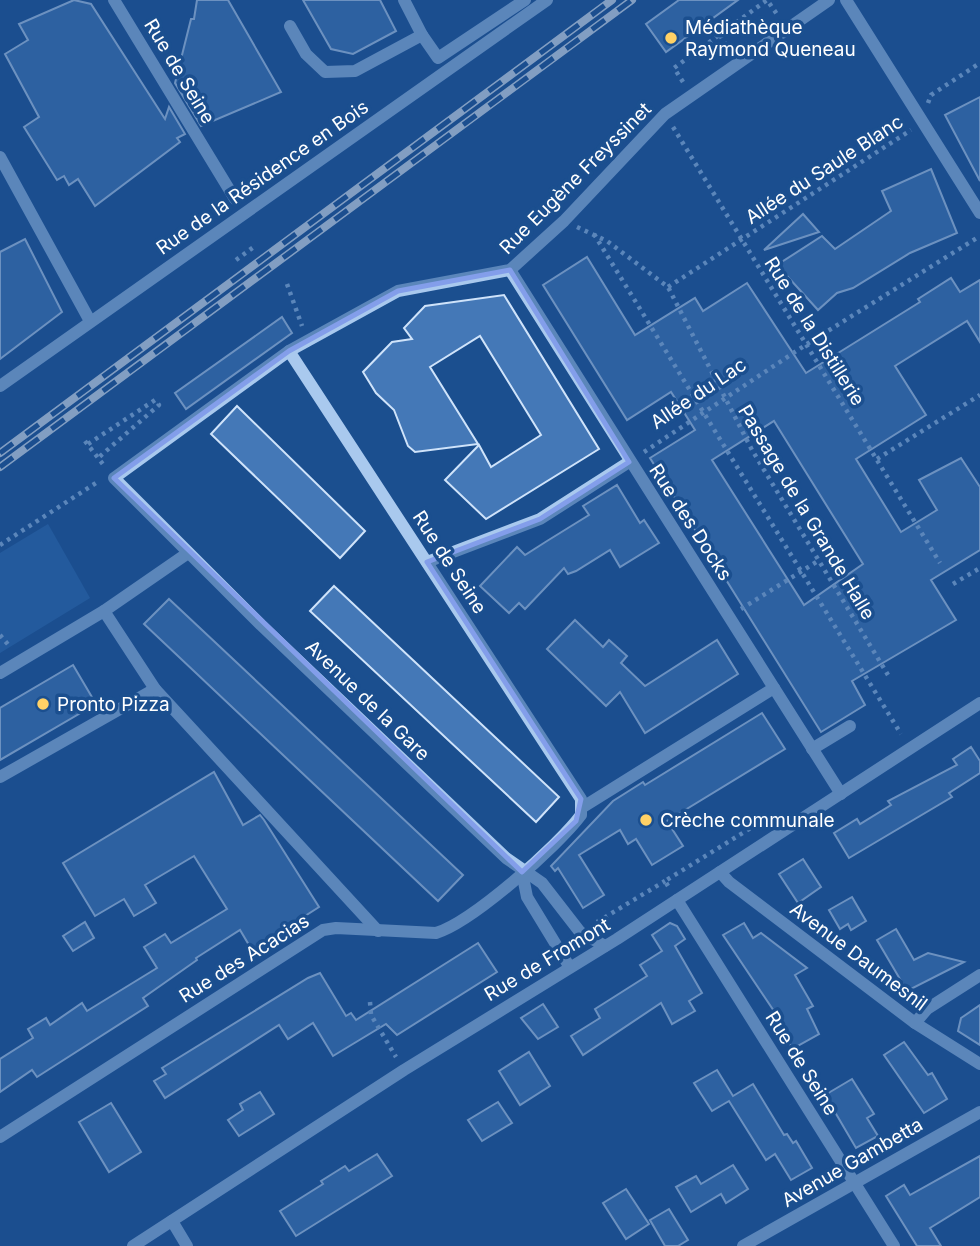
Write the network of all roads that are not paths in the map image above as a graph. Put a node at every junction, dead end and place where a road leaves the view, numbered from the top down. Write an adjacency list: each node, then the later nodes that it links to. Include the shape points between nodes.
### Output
1 (114, 0): 11 (street, Rue de Seine)
2 (404, 0): 8 (street)
3 (525, 0): 8 (street, via 438,58)
4 (547, 0): 14 (street, Rue de la Résidence en Bois)
5 (829, 0): 13 (street, Rue Eugène Freyssinet, via 665,114 564,221)
6 (846, 0): 12 (street)
7 (290, 26): 8 (street, via 306,54 325,72 355,71)
8 (422, 35)
9 (0, 158): 10 (street)
10 (6, 183): 14 (street)
11 (234, 199)
12 (980, 214)
13 (510, 270): 15 (street, Rue Eugène Freyssinet, via 398,291); 17 (street, Rue des Docks)
14 (90, 321): 16 (street, Rue de la Résidence en Bois)
15 (289, 351): 18 (street, Avenue de la Gare, via 114,478); 19 (street, Rue de Seine)
16 (0, 386)
17 (629, 462): 19 (street, via 540,519); 22 (street, Rue des Docks)
18 (188, 553): 20 (street); 30 (street, Avenue de la Gare)
19 (427, 562): 29 (street, Rue de Seine)
20 (104, 611): 21 (street); 23 (street)
21 (0, 673)
22 (774, 688): 26 (street, Rue des Docks); 29 (street)
23 (155, 689): 27 (street); 33 (street)
24 (980, 703): 28 (street, Rue de Fromont)
25 (850, 726): 26 (street)
26 (812, 749): 28 (street, Rue des Docks)
27 (0, 778)
28 (841, 794): 31 (street, Rue de Fromont)
29 (583, 807): 30 (street, via 576,821)
30 (522, 872): 33 (street, Rue des Acacias, via 451,929 436,933); 34 (street, via 542,883 580,932); 35 (street, Avenue de la Gare, via 527,897)
31 (720, 872): 32 (street, Rue de Fromont); 37 (street, Avenue Daumesnil)
32 (677, 900): 34 (street, Rue de Fromont); 41 (street, Rue de Seine)
33 (378, 931): 40 (street, Rue des Acacias, via 323,930)
34 (605, 946): 35 (street, Rue de Fromont)
35 (569, 966): 42 (street, Rue de Fromont)
36 (980, 975): 37 (street, via 927,1009)
37 (915, 1023): 38 (street, Avenue Daumesnil)
38 (980, 1064)
39 (980, 1112): 41 (street, Avenue Gambetta)
40 (0, 1137)
41 (855, 1183): 45 (street, Avenue Gambetta); 46 (street, Rue de Seine)
42 (172, 1221): 43 (street, Rue de Fromont); 44 (street)
43 (133, 1246)
44 (187, 1246)
45 (743, 1246)
46 (894, 1246)

